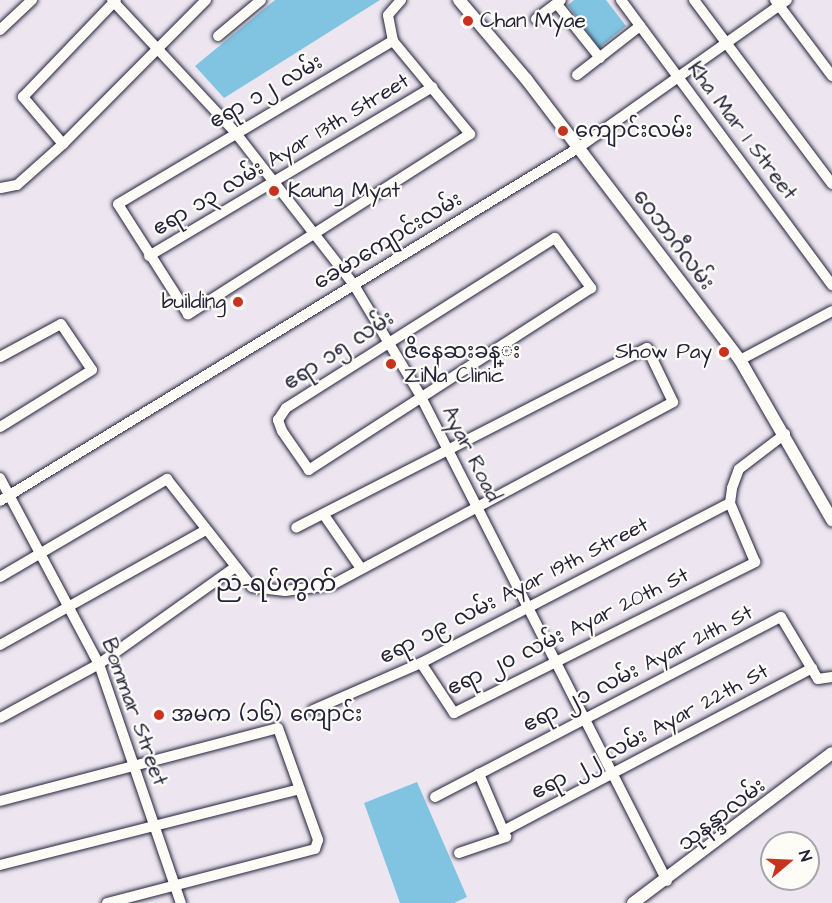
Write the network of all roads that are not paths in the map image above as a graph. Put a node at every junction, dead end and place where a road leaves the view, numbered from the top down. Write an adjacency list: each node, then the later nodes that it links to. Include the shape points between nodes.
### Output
1 (32, 0): 13 (street)
2 (206, 0): 17 (street)
3 (261, 0): 14 (street)
4 (401, 0): 15 (street, via 388,15)
5 (459, 0): 25 (main road, ဝေဘာဂီလမ်း)
6 (621, 0): 12 (street, Kha Mar 1 Street)
7 (694, 0): 16 (street)
8 (114, 1): 17 (street, Ayar Road); 24 (street, via 23,97)
9 (559, 2): 11 (street); 18 (street)
10 (780, 2): 16 (street, ခေမာကျောင်းလမ်း); 20 (street)
11 (536, 19)
12 (640, 26): 18 (street); 21 (street, Kha Mar 1 Street)
13 (0, 30)
14 (218, 36)
15 (393, 41): 22 (street); 23 (street, ဧရာ ၁၂ လမ်း)
16 (726, 43): 21 (street, ခေမာကျောင်းလမ်း); 27 (street)
17 (156, 47): 23 (street, Ayar Road); 24 (street)
18 (600, 58): 19 (street)
19 (577, 75)
20 (832, 76)
21 (678, 77): 25 (street, ခေမာကျောင်းလမ်း); 32 (street, Kha Mar 1 Street)
22 (433, 87): 26 (street, ဧရာ ၁၃ လမ်း Ayar 13th Street); 29 (street, via 470,134 462,144)
23 (235, 132): 26 (street, Ayar Road); 30 (street, ဧရာ ၁၂ လမ်း, via 118,204)
24 (63, 144): 28 (street, via 17,185)
25 (578, 148): 31 (street, ခေမာကျောင်းလမ်း); 36 (main road, ဝေဘာဂီလမ်း)
26 (274, 180): 29 (street, Ayar Road); 30 (street, ဧရာ ၁၃ လမ်း Ayar 13th Street)
27 (832, 184)
28 (0, 187)
29 (315, 229): 30 (street, via 188,314); 31 (street, Ayar Road)
30 (149, 256)
31 (354, 285): 34 (street, Ayar Road); 42 (street, ခေမာကျောင်းလမ်း)
32 (832, 285)
33 (832, 311): 36 (street)
34 (388, 342): 37 (street, Ayar Road); 37 (street, ဧရာ ၁၅ လမ်း, via 286,408 278,420 309,470); 37 (street, ဧရာ ၁၅ လမ်း, via 555,238 591,288)
35 (0, 357): 38 (street, via 61,324 92,370)
36 (740, 360): 39 (main road, ဝေဘာဂီလမ်း)
37 (420, 395): 40 (street, Ayar Road)
38 (0, 427)
39 (785, 434): 44 (street, via 739,469); 47 (main road, ဝေဘာဂီလမ်း)
40 (448, 452): 45 (street, Ayar Road); 45 (street, via 646,348 673,402); 46 (street)
41 (0, 478): 42 (street, Bommar Street)
42 (11, 495): 43 (street, ခေမာကျောင်းလမ်း); 50 (street, Bommar Street)
43 (0, 501)
44 (730, 503): 55 (street, ဧရာ ၁၉ လမ်း Ayar 19th Street); 58 (street, ဧရာ ၂၀ လမ်း Ayar 20th St, via 755,562)
45 (476, 505): 51 (street); 55 (street, Ayar Road)
46 (324, 515): 48 (street); 51 (street)
47 (832, 520)
48 (296, 528)
49 (206, 530): 50 (street, via 167,479); 52 (street); 54 (street)
50 (43, 551): 53 (street); 54 (street, Bommar Street)
51 (360, 567): 52 (street, via 332,585 285,591 252,587)
52 (234, 568): 59 (street)
53 (0, 577)
54 (71, 607): 56 (street); 59 (street, Bommar Street)
55 (527, 608): 57 (street, ဧရာ ၁၉ လမ်း Ayar 19th Street); 58 (street, Ayar Road)
56 (0, 645)
57 (421, 663): 58 (street, ဧရာ ၂၀ လမ်း Ayar 20th St, via 451,714); 62 (street, ဧရာ ၁၉ လမ်း Ayar 19th Street)
58 (556, 663): 64 (street, Ayar Road)
59 (99, 664): 63 (street); 66 (street, Bommar Street)
60 (812, 668): 61 (street, via 821,680); 64 (street, ဧရာ ၂၁ လမ်း Ayar 21th St, via 781,617); 68 (street, ဧရာ ၂၂ လမ်း Ayar 22th St)
61 (832, 677)
62 (314, 710)
63 (0, 718)
64 (585, 718): 67 (street, ဧရာ ၂၁ လမ်း Ayar 21th St); 68 (street, Ayar Road)
65 (832, 753): 76 (main road, သုနန္ဒာလမ်း)
66 (135, 768): 69 (street, via 278,728); 71 (street); 72 (street, Bommar Street)
67 (478, 774): 70 (street, ဧရာ ၂၁ လမ်း Ayar 21th St); 73 (street)
68 (613, 774): 73 (street, ဧရာ ၂၂ လမ်း Ayar 22th St); 76 (street, Ayar Road)
69 (300, 789): 72 (street); 77 (street, via 317,845)
70 (435, 797)
71 (0, 801)
72 (155, 827): 75 (street); 77 (street, Bommar Street)
73 (507, 829): 74 (street, ဧရာ ၂၂ လမ်း Ayar 22th St, via 506,837)
74 (459, 853)
75 (0, 865)
76 (667, 881): 80 (main road, သုနန္ဒာလမ်း)
77 (175, 886): 78 (street); 79 (street, Bommar Street)
78 (107, 903)
79 (181, 903)
80 (633, 903)

